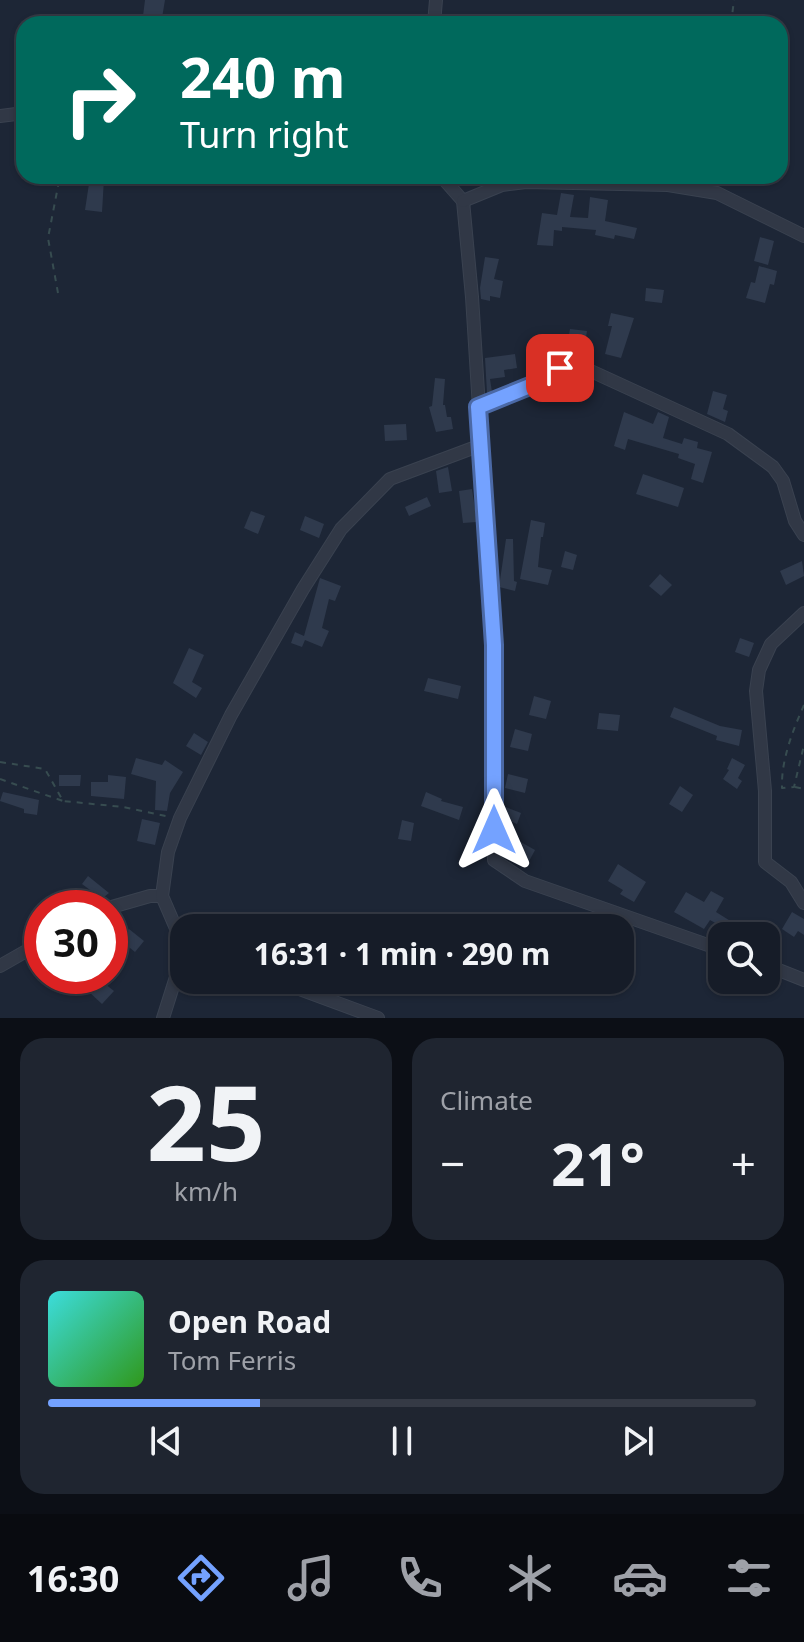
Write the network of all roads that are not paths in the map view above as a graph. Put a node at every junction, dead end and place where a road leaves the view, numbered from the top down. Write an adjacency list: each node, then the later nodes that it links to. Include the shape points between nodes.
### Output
1 (448, 184): 4 (street)
2 (510, 184): 4 (street)
3 (621, 184): 5 (street, via 717,193)
4 (463, 201): 6 (street)
5 (804, 236)
6 (478, 407): 7 (street); 8 (street, via 547,379 560,368 593,372 728,434 773,467)
7 (481, 445): 10 (street, via 390,479 341,529 231,715 180,818 168,852); 14 (street, via 494,645 494,860 525,881)
8 (804, 535)
9 (804, 613): 12 (street, via 771,644 756,691 765,862 791,882)
10 (162, 896): 11 (street); 13 (street)
11 (128, 902)
12 (804, 903)
13 (170, 914)
14 (708, 945)
15 (24, 952): 16 (street)
16 (0, 966)
17 (780, 971): 18 (street)
18 (804, 980)
19 (172, 994): 21 (street)
20 (313, 994): 22 (street)
21 (163, 1018)
22 (378, 1018)

